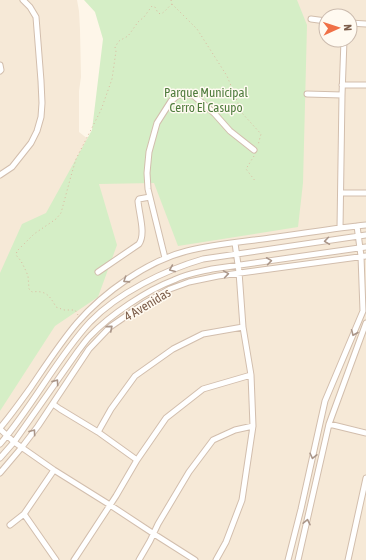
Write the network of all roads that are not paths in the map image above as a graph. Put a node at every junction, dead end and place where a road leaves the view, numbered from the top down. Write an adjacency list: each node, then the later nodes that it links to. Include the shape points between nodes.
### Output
1 (23, 0): 12 (street, via 36,17 42,81 41,117 31,143 12,167)
2 (311, 19): 3 (street)
3 (318, 20)
4 (344, 48): 7 (street)
5 (0, 65): 6 (street)
6 (0, 71)
7 (342, 85): 8 (street); 10 (street)
8 (366, 85)
9 (307, 94): 10 (street)
10 (342, 95): 13 (street)
11 (256, 150): 15 (street, via 230,131 194,96 177,96 157,123 149,152 147,173)
12 (0, 175)
13 (341, 193): 14 (street); 18 (street)
14 (366, 193)
15 (150, 197): 26 (street); 28 (street, via 138,201 142,240)
16 (366, 225): 17 (street); 19 (street)
17 (357, 226): 18 (street); 21 (street)
18 (340, 228): 22 (street)
19 (366, 228)
20 (366, 235): 21 (street, 4 Avenidas)
21 (359, 237): 23 (street); 24 (street, 4 Avenidas, one-way to 24)
22 (235, 243): 24 (street); 26 (street, via 185,251)
23 (363, 248): 25 (street); 27 (street, 4 Avenidas, one-way to 23)
24 (237, 254): 27 (street); 40 (street, 4 Avenidas, one-way to 40, via 203,259 172,269 106,308 80,335)
25 (364, 256): 29 (street, 4 Avenidas); 30 (street)
26 (165, 258): 37 (street, one-way to 37, via 118,286 80,319)
27 (238, 265): 29 (street); 41 (street, 4 Avenidas, one-way to 27, via 78,350 108,320 151,290 174,280 190,274)
28 (98, 272)
29 (239, 272): 32 (street); 34 (street, 4 Avenidas, one-way to 29, via 89,349 110,327 125,316 170,289 189,282)
30 (364, 307): 59 (street, one-way to 59, via 325,401)
31 (366, 323): 35 (street)
32 (243, 327): 33 (street); 38 (street, via 203,334 173,349 135,376)
33 (251, 375): 36 (street); 45 (street, via 203,389 166,418)
34 (53, 404): 38 (street); 43 (street, 4 Avenidas, one-way to 34)
35 (329, 424): 39 (street); 60 (street, one-way to 35)
36 (253, 426): 53 (street, via 235,430 213,440 189,472); 58 (street, via 242,500 226,542)
37 (0, 429): 40 (street)
38 (98, 432): 45 (street)
39 (366, 433)
40 (7, 436): 41 (street); 42 (street, 4 Avenidas)
41 (14, 442): 43 (street); 44 (street, 4 Avenidas)
42 (0, 444)
43 (22, 447): 46 (street); 47 (street, 4 Avenidas)
44 (0, 458)
45 (138, 460): 49 (street)
46 (54, 470): 49 (street); 51 (street)
47 (0, 473)
48 (366, 478): 50 (street)
49 (110, 505): 53 (street); 55 (street)
50 (363, 505): 61 (street)
51 (24, 514): 52 (street); 54 (street)
52 (10, 525)
53 (154, 534): 56 (street); 57 (street)
54 (56, 560)
55 (74, 560)
56 (139, 560)
57 (195, 560)
58 (216, 560)
59 (288, 560)
60 (298, 560)
61 (348, 560)

